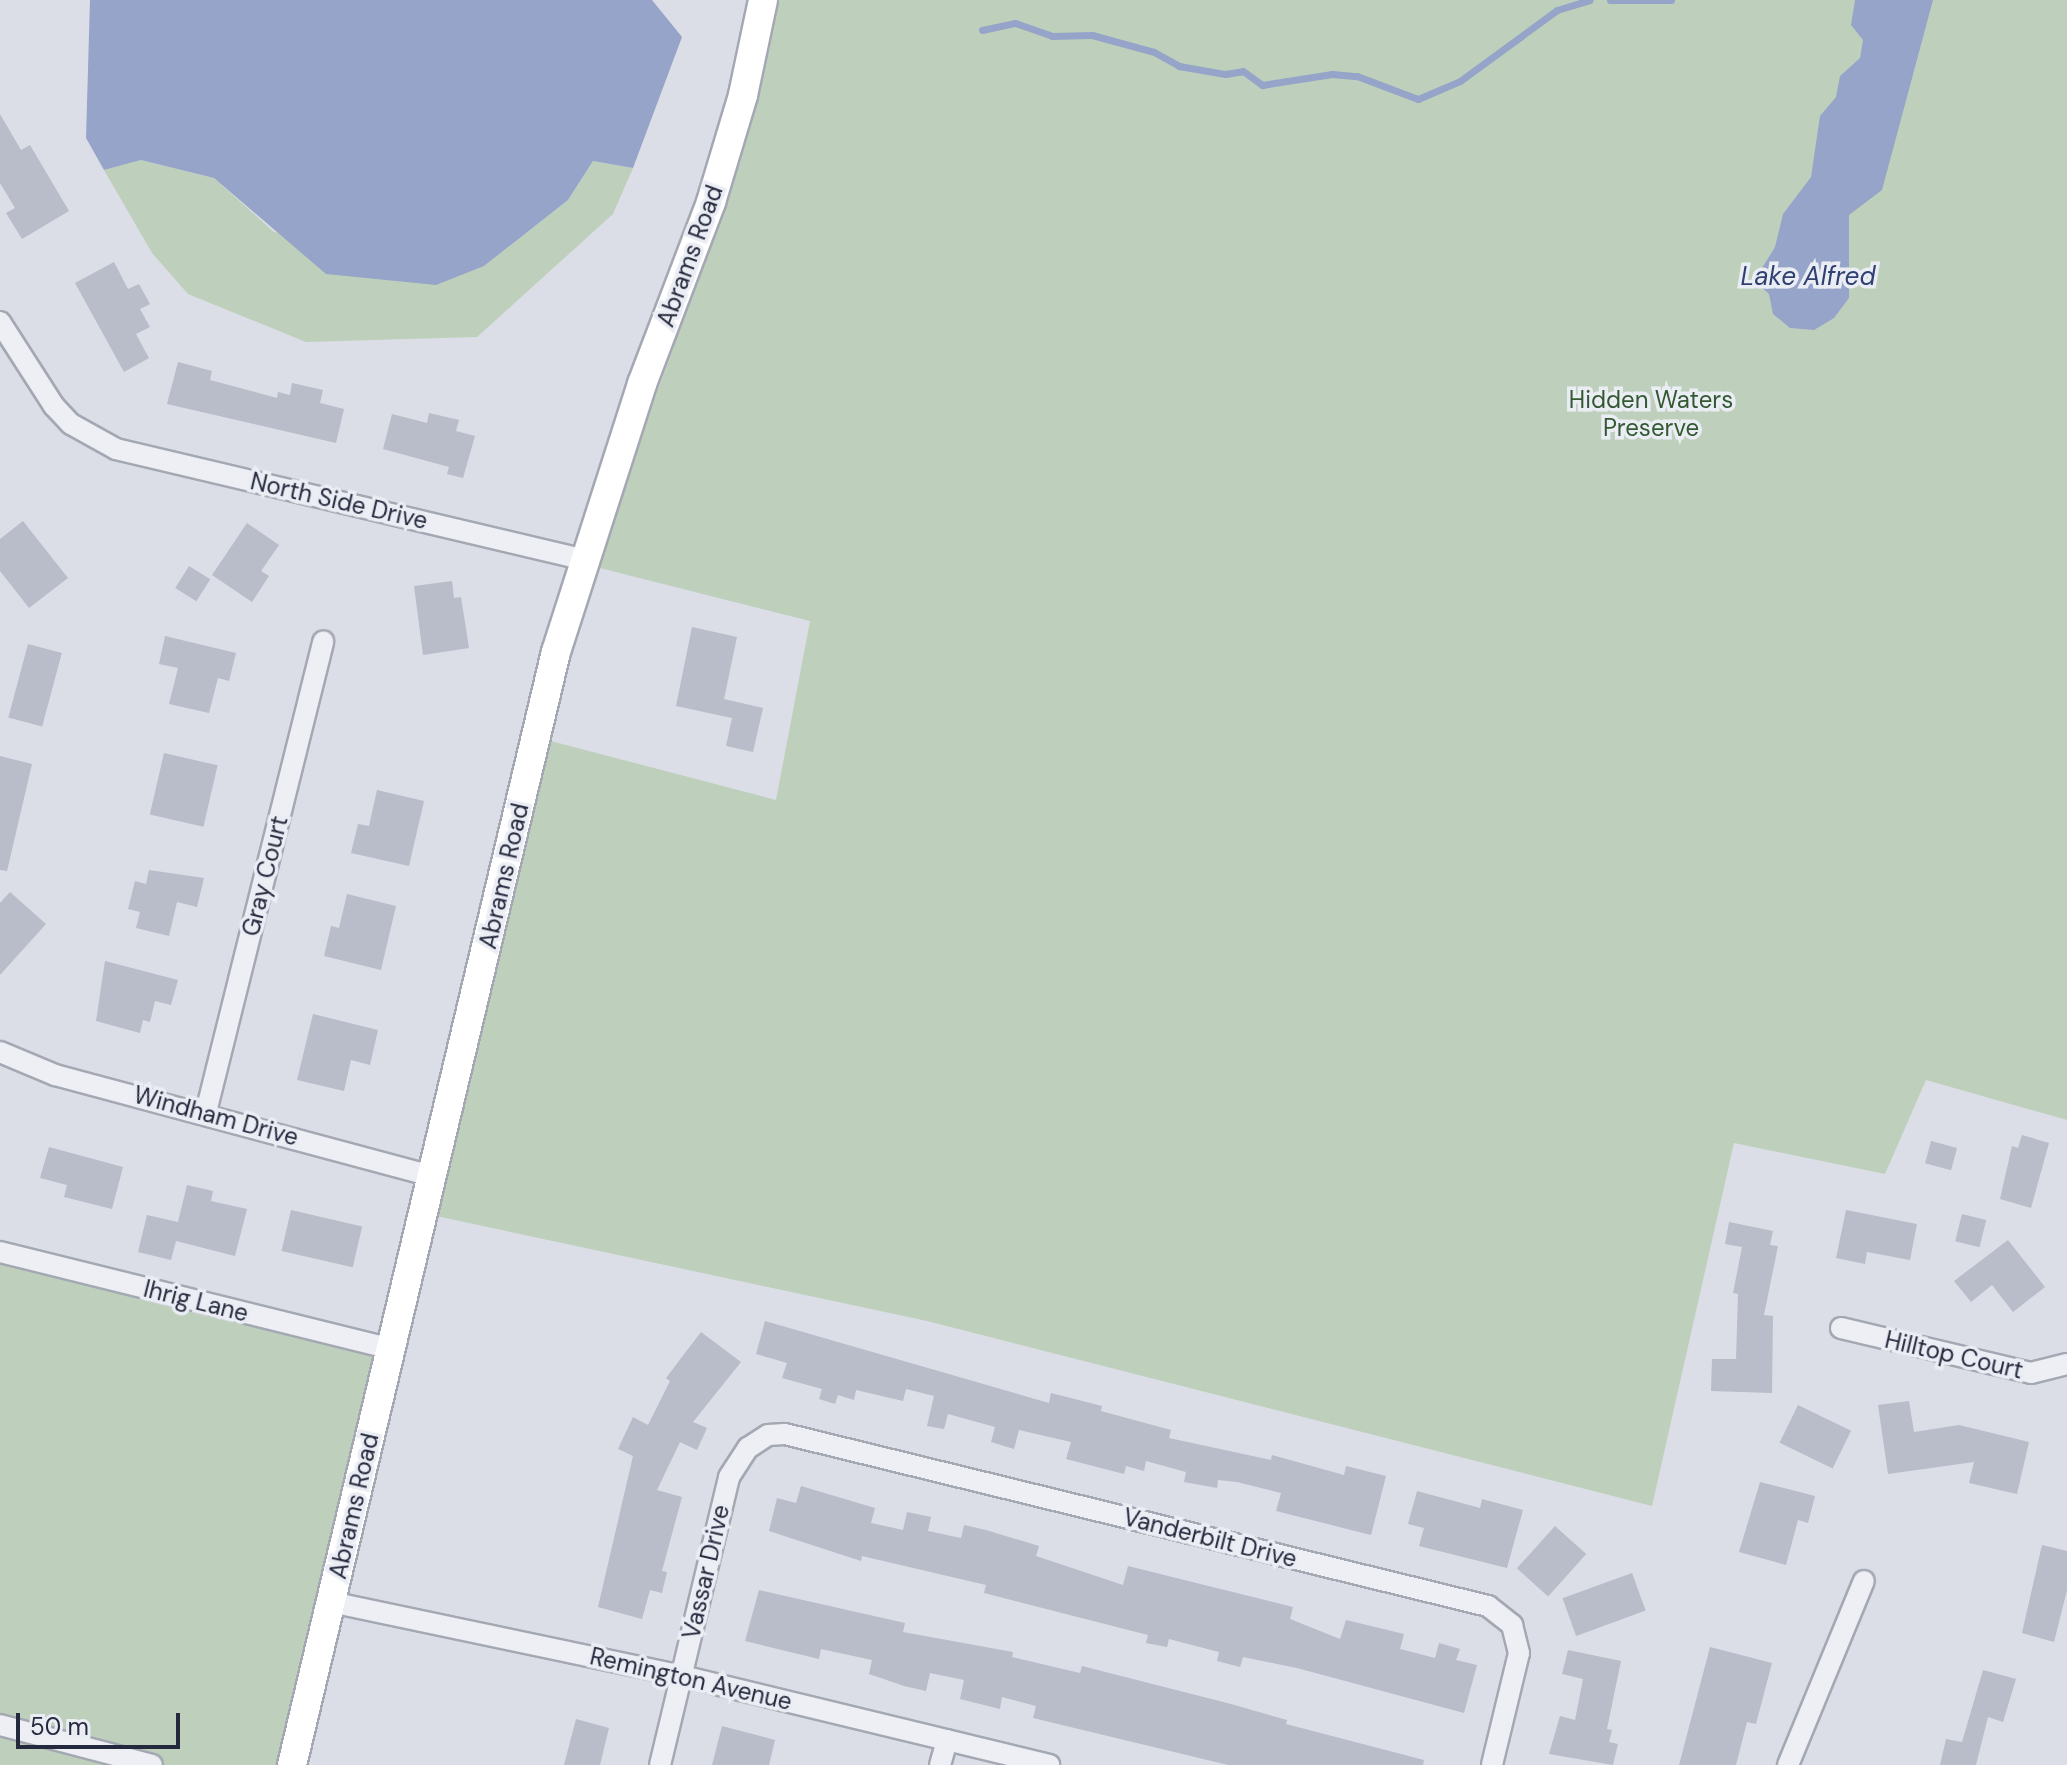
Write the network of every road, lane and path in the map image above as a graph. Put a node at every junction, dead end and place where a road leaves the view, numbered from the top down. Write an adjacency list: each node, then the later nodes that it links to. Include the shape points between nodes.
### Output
1 (763, 0): 3 (street, Abrams Road, via 711,202)
2 (0, 322): 3 (street, North Side Drive, via 54,406 97,441)
3 (582, 559): 7 (street, Abrams Road)
4 (323, 641): 6 (street, Gray Court)
5 (0, 1052): 6 (street, Windham Drive, via 55,1075)
6 (206, 1112): 7 (street, Windham Drive)
7 (433, 1176): 10 (street, Abrams Road)
8 (0, 1252): 10 (street, Ihrig Lane)
9 (1841, 1328): 11 (street, Hilltop Court, via 2031,1373)
10 (391, 1349): 14 (street, Abrams Road)
11 (2067, 1364)
12 (762, 1437): 15 (street, Vassar Drive, via 729,1477); 23 (street, Vanderbilt Drive, via 785,1434 1488,1606 1512,1625 1519,1653)
13 (1864, 1581): 24 (street)
14 (331, 1602): 15 (street, Remington Avenue); 19 (street, Abrams Road)
15 (682, 1676): 17 (street, Remington Avenue); 20 (street, Vassar Drive)
16 (0, 1725): 18 (street)
17 (947, 1740): 21 (street); 22 (street, Remington Avenue)
18 (152, 1765)
19 (292, 1765)
20 (660, 1765)
21 (940, 1765)
22 (1049, 1765)
23 (1492, 1765)
24 (1788, 1765)

